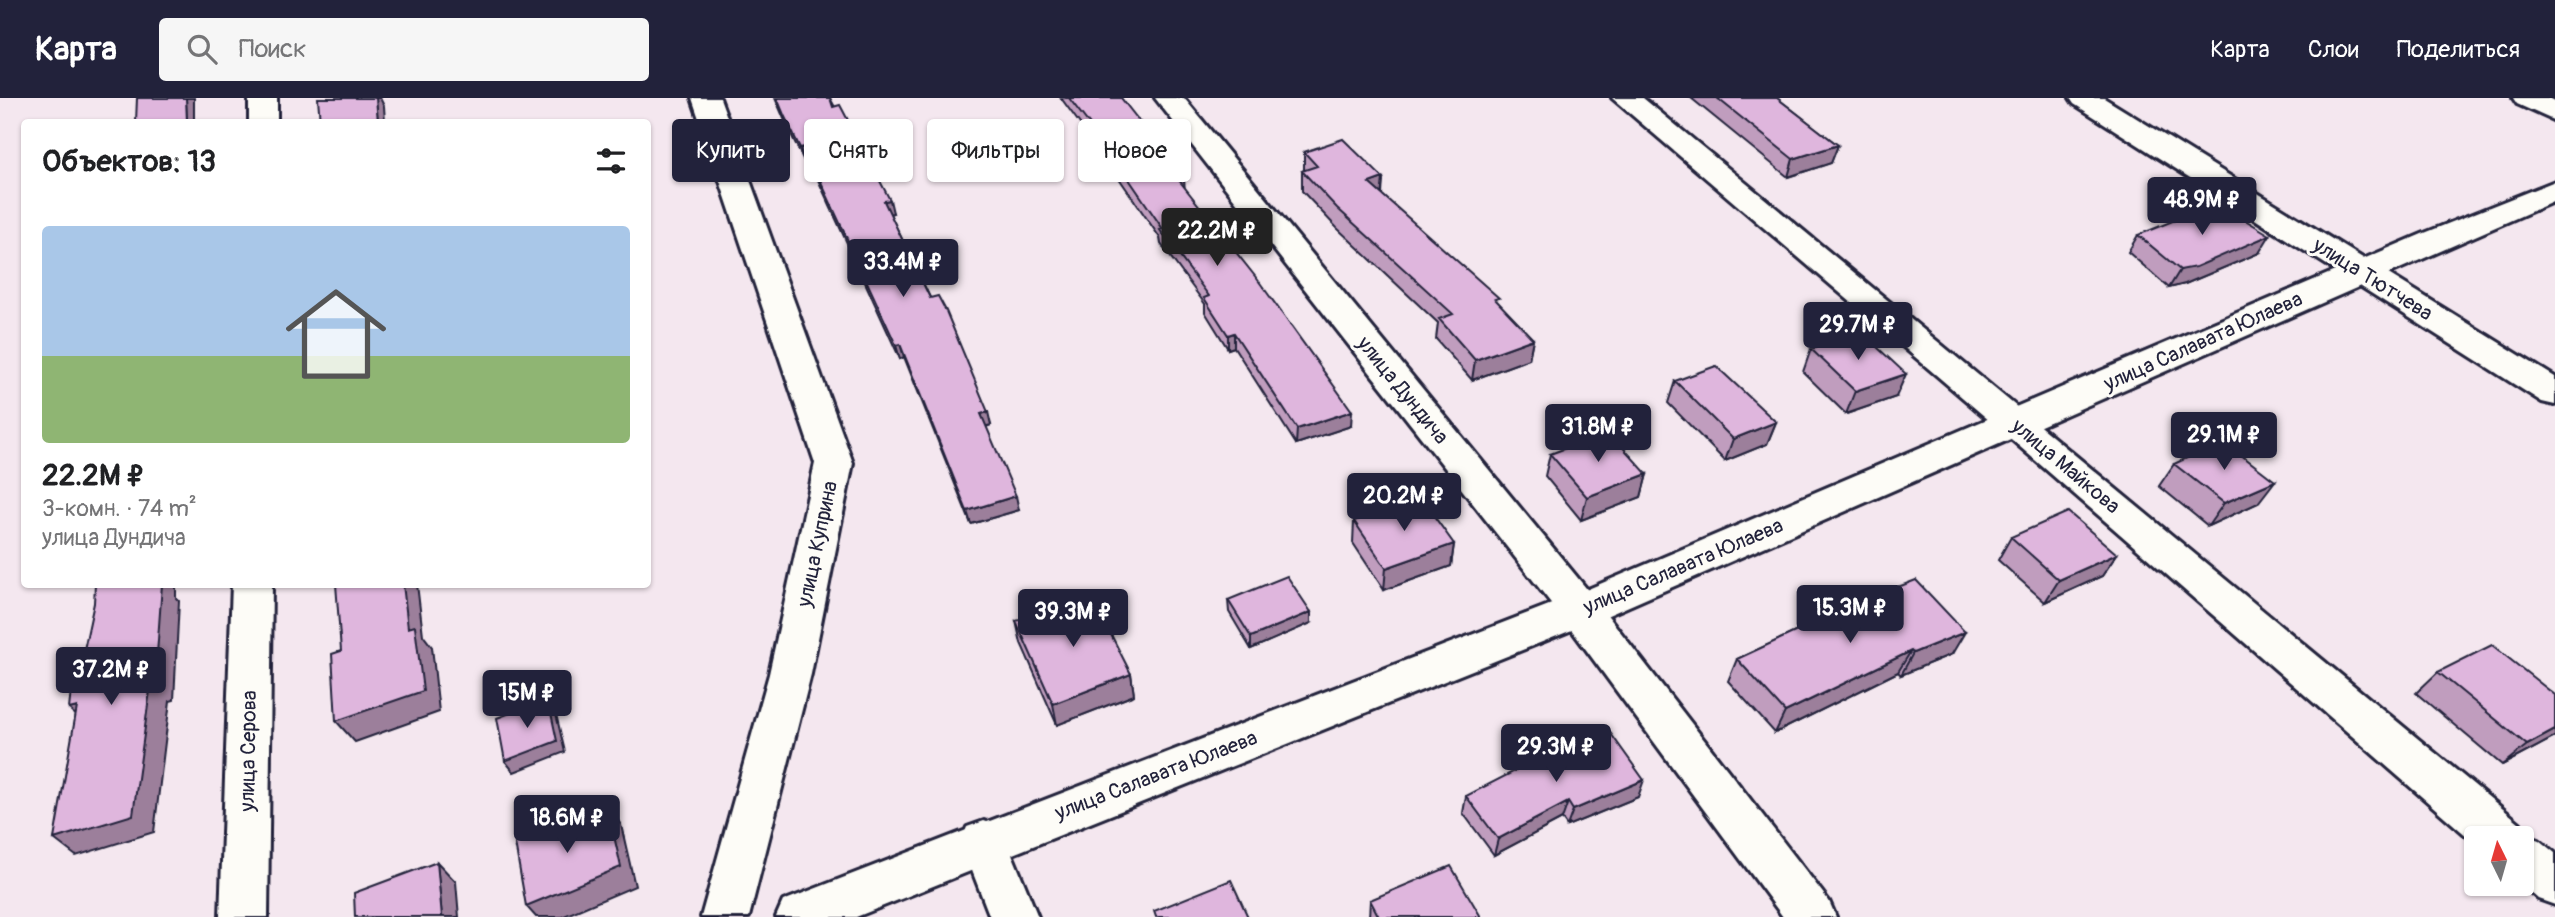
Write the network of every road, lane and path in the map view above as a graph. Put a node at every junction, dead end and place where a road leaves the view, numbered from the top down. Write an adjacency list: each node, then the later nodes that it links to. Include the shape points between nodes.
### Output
1 (263, 98): 8 (street)
2 (706, 98): 20 (street, улица Куприна, via 834,463 790,674)
3 (1169, 98): 14 (street, улица Дундича)
4 (1626, 98): 12 (street, улица Майкова)
5 (2084, 98): 10 (street, улица Тютчева)
6 (2527, 98): 7 (street)
7 (2555, 112)
8 (263, 119)
9 (2555, 190): 10 (street, улица Салавата Юлаева)
10 (2360, 271): 11 (street, улица Тютчева); 12 (street, улица Салавата Юлаева)
11 (2555, 393)
12 (2017, 425): 14 (street, улица Салавата Юлаева); 15 (street, улица Майкова)
13 (252, 588): 19 (street, улица Серова)
14 (1580, 610): 16 (street, улица Салавата Юлаева); 23 (street, улица Дундича)
15 (2489, 826)
16 (984, 842): 21 (street, улица Салавата Юлаева); 22 (street)
17 (2534, 865): 18 (street)
18 (2555, 883)
19 (244, 917)
20 (725, 917)
21 (800, 917)
22 (1014, 917)
23 (1812, 917)

